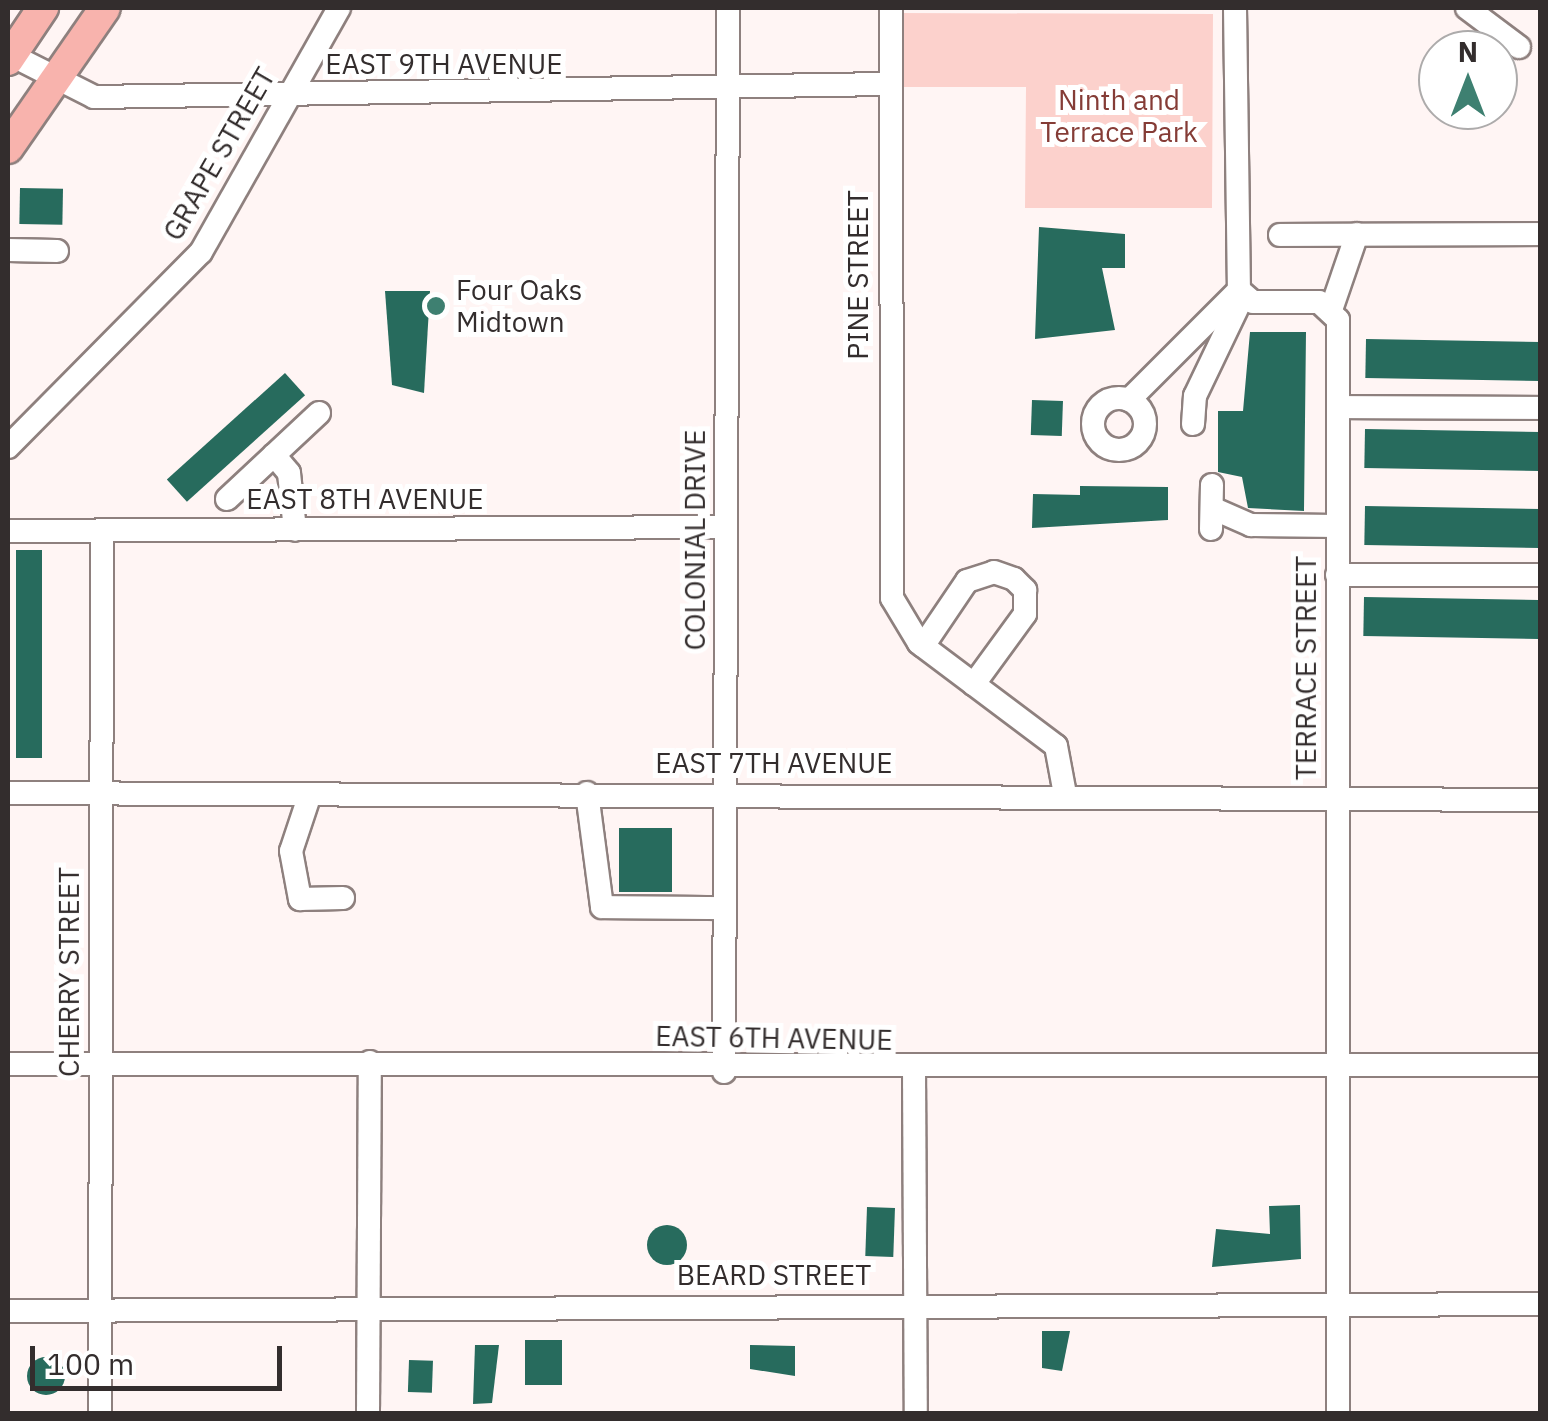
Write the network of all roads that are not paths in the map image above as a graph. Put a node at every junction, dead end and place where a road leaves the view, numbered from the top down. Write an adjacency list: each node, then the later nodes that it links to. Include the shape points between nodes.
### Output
1 (44, 8): 9 (main road)
2 (105, 8): 10 (main road)
3 (339, 8): 13 (street, GRAPE STREET)
4 (728, 8): 11 (street, COLONIAL DRIVE)
5 (891, 8): 12 (street, PINE STREET)
6 (1235, 8): 20 (street)
7 (1467, 8): 8 (street)
8 (1519, 47)
9 (9, 57): 10 (street, EAST 9TH AVENUE)
10 (54, 82): 13 (street, EAST 9TH AVENUE, via 94,96); 14 (main road)
11 (728, 84): 12 (street, EAST 9TH AVENUE); 13 (street, EAST 9TH AVENUE); 31 (street, COLONIAL DRIVE)
12 (889, 84): 38 (street, PINE STREET, via 888,543 892,598)
13 (288, 95): 27 (street, GRAPE STREET, via 201,252)
14 (8, 148)
15 (1280, 234): 16 (street)
16 (1357, 234): 17 (street); 21 (street)
17 (1540, 234)
18 (8, 250): 19 (street)
19 (56, 251)
20 (1241, 293): 21 (street); 22 (street); 26 (street, via 1195,396)
21 (1332, 307): 23 (street, TERRACE STREET)
22 (1128, 400)
23 (1338, 407): 24 (street); 32 (street, TERRACE STREET)
24 (1540, 408)
25 (320, 414): 28 (street)
26 (1193, 424)
27 (8, 447)
28 (274, 455): 29 (street); 33 (street, via 289,474)
29 (227, 499)
30 (1212, 507): 32 (street, via 1251,524)
31 (724, 526): 33 (street, EAST 8TH AVENUE); 40 (street, COLONIAL DRIVE)
32 (1337, 526): 37 (street, TERRACE STREET)
33 (294, 530): 35 (street, EAST 8TH AVENUE)
34 (8, 531): 35 (street, EAST 8TH AVENUE)
35 (102, 531): 43 (street, CHERRY STREET)
36 (1540, 575): 37 (street)
37 (1336, 576): 46 (street, TERRACE STREET)
38 (923, 646): 39 (street); 39 (street, via 967,581 994,572 1014,579 1025,590 1025,614)
39 (974, 684): 45 (street, via 1056,746)
40 (725, 792): 42 (street, EAST 7TH AVENUE); 45 (street, EAST 7TH AVENUE); 49 (street, COLONIAL DRIVE)
41 (8, 793): 43 (street, EAST 7TH AVENUE)
42 (588, 793): 44 (street, EAST 7TH AVENUE); 49 (street, via 602,907)
43 (100, 794): 44 (street, EAST 7TH AVENUE); 51 (street, CHERRY STREET)
44 (310, 794): 48 (street, via 291,852 300,899)
45 (1065, 794): 46 (street, EAST 7TH AVENUE)
46 (1335, 798): 47 (street, EAST 7TH AVENUE); 53 (street, TERRACE STREET)
47 (1540, 800)
48 (343, 898)
49 (725, 908): 56 (street, COLONIAL DRIVE)
50 (370, 1062): 51 (street, EAST 6TH AVENUE); 56 (street, EAST 6TH AVENUE, via 555,1059); 60 (street)
51 (98, 1063): 52 (street, EAST 6TH AVENUE); 61 (street, CHERRY STREET)
52 (8, 1064)
53 (1336, 1065): 54 (street, EAST 6TH AVENUE); 55 (street, EAST 6TH AVENUE); 57 (street, TERRACE STREET)
54 (1540, 1066)
55 (914, 1070): 56 (street, EAST 6TH AVENUE); 58 (street)
56 (724, 1072)
57 (1338, 1301): 58 (street, BEARD STREET); 59 (street, BEARD STREET); 66 (street, TERRACE STREET)
58 (915, 1304): 60 (street, BEARD STREET); 65 (street)
59 (1540, 1304)
60 (368, 1308): 61 (street, BEARD STREET); 64 (street)
61 (100, 1310): 62 (street, BEARD STREET); 63 (street, CHERRY STREET)
62 (8, 1311)
63 (100, 1414)
64 (368, 1414)
65 (916, 1414)
66 (1338, 1414)

